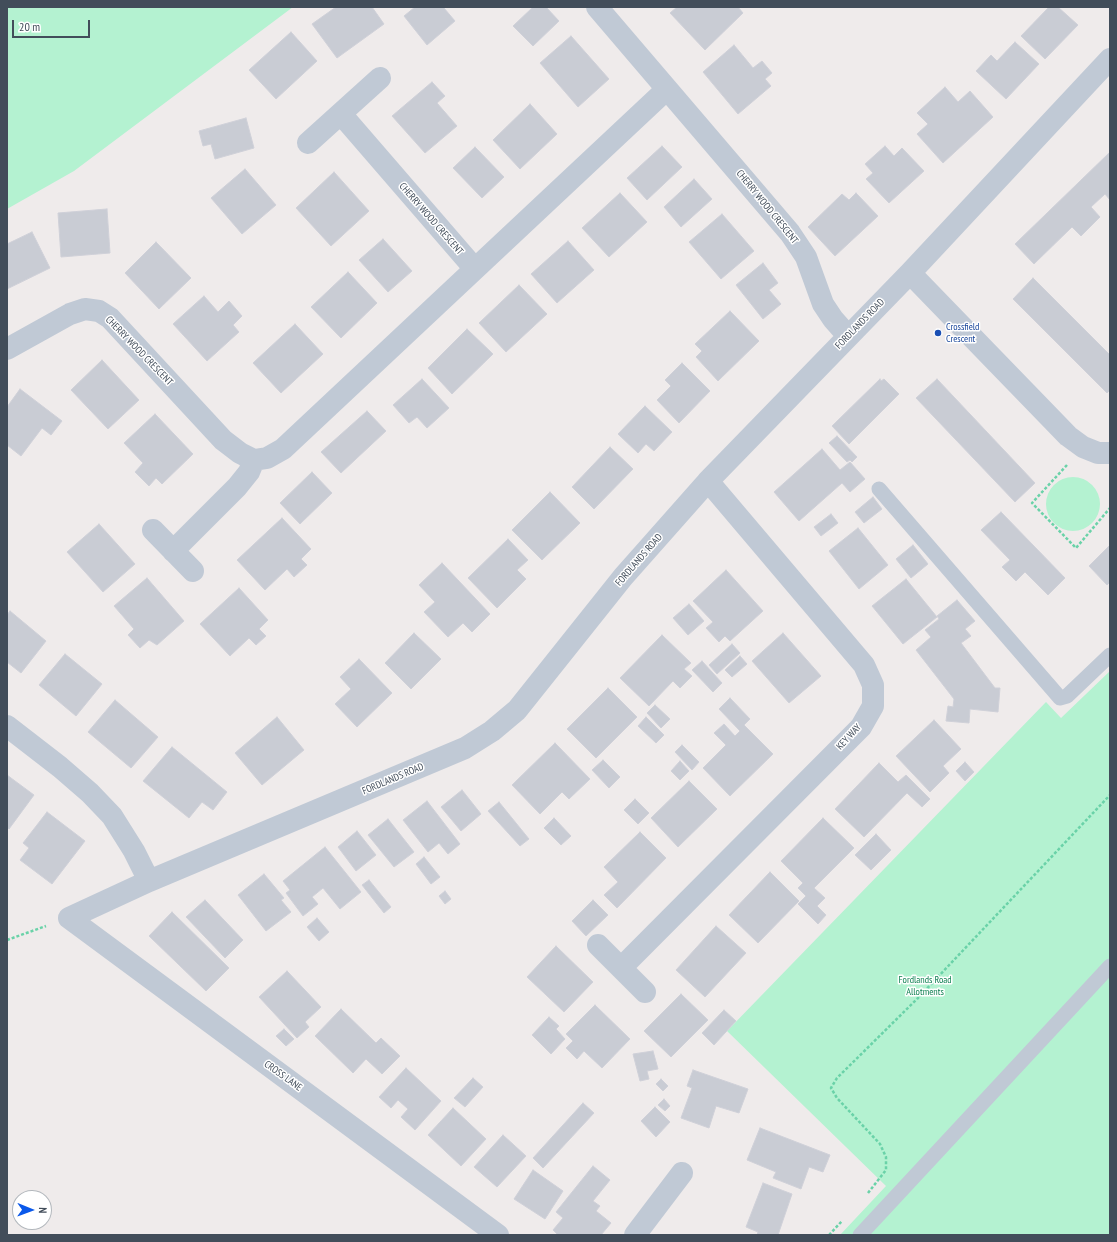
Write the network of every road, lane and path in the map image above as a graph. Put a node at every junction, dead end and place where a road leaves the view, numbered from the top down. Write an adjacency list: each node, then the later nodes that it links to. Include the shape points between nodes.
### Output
1 (600, 8): 4 (street, CHERRY WOOD CRESCENT)
2 (1110, 59): 8 (street, FORDLANDS ROAD)
3 (380, 78): 5 (street)
4 (667, 89): 7 (street); 9 (street, CHERRY WOOD CRESCENT, via 790,233 806,257 823,304)
5 (341, 114): 6 (street); 7 (street, CHERRY WOOD CRESCENT)
6 (308, 143)
7 (475, 269): 13 (street, via 283,449 267,458)
8 (910, 273): 9 (street, FORDLANDS ROAD); 11 (street, via 1068,436)
9 (848, 336): 14 (street, FORDLANDS ROAD)
10 (7, 349): 13 (street, CHERRY WOOD CRESCENT, via 70,314 85,309 99,311 110,318 223,440)
11 (1083, 447): 12 (street, via 1098,453); 16 (path, via 1032,503 1076,548)
12 (1110, 453)
13 (254, 460): 18 (street, via 237,488)
14 (708, 481): 23 (street, FORDLANDS ROAD, via 623,577 525,700 492,731 465,748); 28 (street, KEY WAY, via 864,664 873,685 873,706 860,727)
15 (879, 489): 20 (lane, via 1060,698 1067,696)
16 (1110, 508)
17 (153, 530): 18 (street)
18 (173, 551): 19 (street)
19 (193, 571)
20 (1110, 655)
21 (7, 726): 23 (street, via 60,766 112,816)
22 (1110, 795): 31 (path, via 918,998 837,1078 831,1088 837,1098 880,1144 886,1157 886,1170)
23 (149, 881): 24 (street, FORDLANDS ROAD)
24 (69, 918): 25 (path); 33 (street, CROSS LANE)
25 (7, 940)
26 (598, 945): 28 (street)
27 (1110, 966): 36 (lane)
28 (621, 968): 29 (street)
29 (645, 992)
30 (682, 1174): 34 (street)
31 (865, 1197)
32 (844, 1219): 35 (path)
33 (498, 1235)
34 (635, 1235)
35 (829, 1235)
36 (860, 1235)

